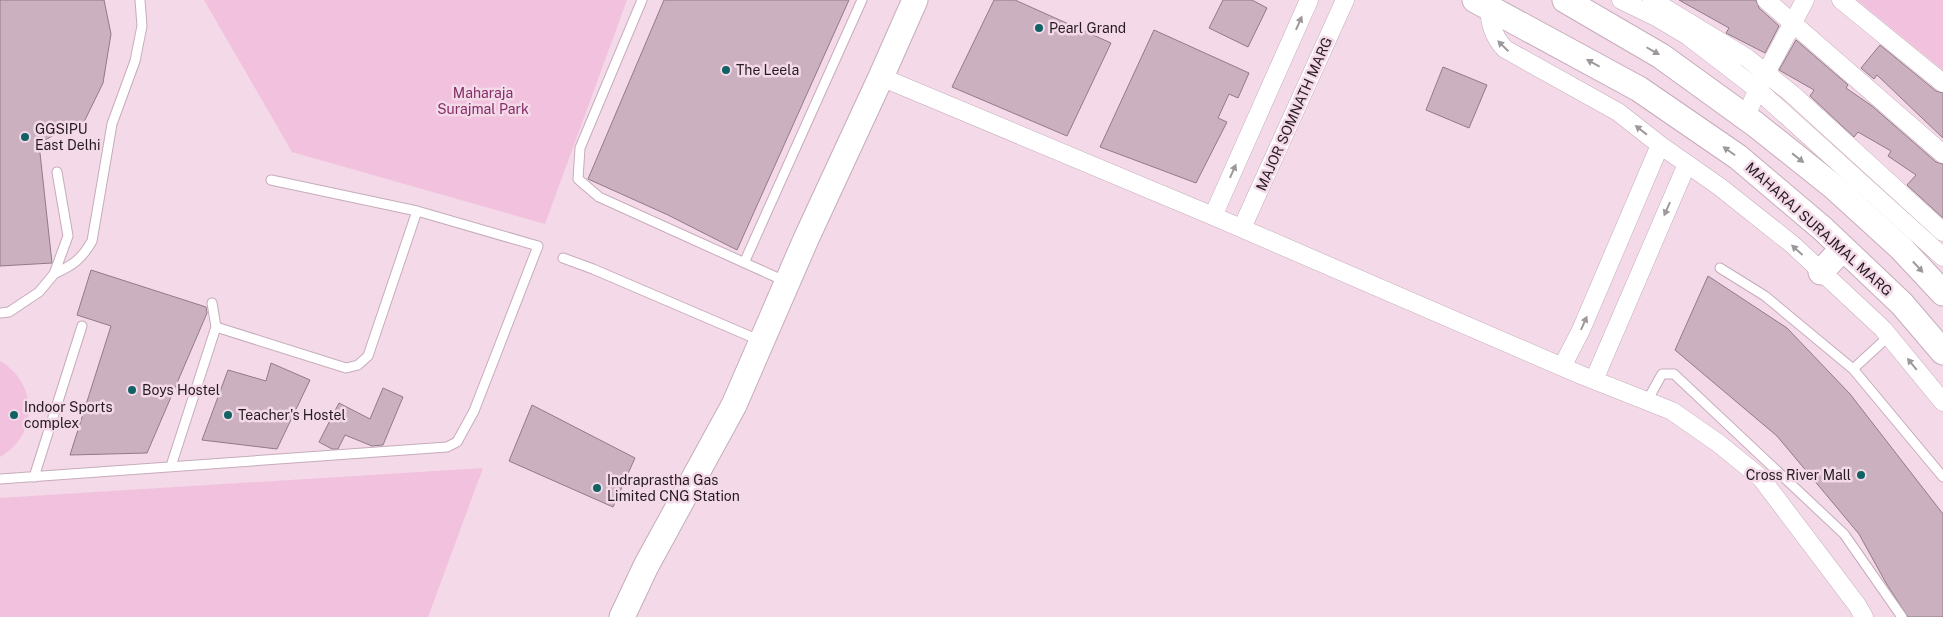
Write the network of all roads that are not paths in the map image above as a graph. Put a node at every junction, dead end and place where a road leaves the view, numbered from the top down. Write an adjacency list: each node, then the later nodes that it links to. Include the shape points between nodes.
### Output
1 (140, 0): 35 (lane, via 142,26 135,61 112,124 92,241 75,264)
2 (642, 0): 32 (lane, via 580,148 578,179 599,197)
3 (862, 0): 32 (lane)
4 (915, 0): 16 (main road)
5 (1309, 0): 26 (street, one-way to 5)
6 (1345, 0): 27 (street, MAJOR SOMNATH MARG)
7 (1565, 0): 19 (main road, one-way to 19, via 1661,56)
8 (1621, 0): 18 (street, via 1688,36)
9 (1652, 0): 15 (street)
10 (1766, 0): 14 (street)
11 (1804, 0): 14 (street)
12 (1841, 0): 17 (street)
13 (1482, 3): 20 (street, one-way to 13, via 1618,112 1505,50 1496,40); 29 (main road, MAHARAJ SURAJMAL MARG, one-way to 13, via 1738,157 1639,88)
14 (1792, 22): 15 (street); 21 (street)
15 (1766, 73): 18 (street); 28 (street)
16 (881, 77): 26 (street); 36 (main road)
17 (1943, 83)
18 (1758, 89): 19 (street); 30 (street)
19 (1745, 117): 37 (main road, one-way to 37, via 1834,187 1901,248)
20 (1660, 146): 22 (street); 45 (street, one-way to 20)
21 (1943, 154)
22 (1687, 164): 34 (street, one-way to 22, via 1793,245); 47 (street, one-way to 47)
23 (57, 172): 35 (lane, via 68,236)
24 (271, 180): 25 (lane)
25 (417, 211): 41 (lane, via 368,356 358,365 346,368); 50 (lane, via 538,246 474,411 457,442 447,447)
26 (1213, 216): 27 (street)
27 (1242, 228): 45 (street)
28 (1942, 229)
29 (1843, 248): 34 (main road); 44 (main road, MAHARAJ SURAJMAL MARG, via 1902,304)
30 (1943, 257)
31 (564, 258): 43 (lane)
32 (744, 263): 36 (lane)
33 (1720, 268): 46 (lane, via 1765,296)
34 (1822, 272): 42 (street)
35 (54, 274): 39 (lane, via 39,292 9,312)
36 (787, 282): 43 (main road)
37 (1943, 294)
38 (212, 303): 41 (lane)
39 (0, 313)
40 (82, 326): 51 (lane)
41 (216, 327): 50 (lane)
42 (1889, 336): 46 (lane); 49 (street, one-way to 42)
43 (761, 341): 54 (main road, via 734,405 646,566)
44 (1943, 352)
45 (1562, 367): 47 (street)
46 (1853, 369): 52 (lane)
47 (1594, 380): 48 (street)
48 (1647, 401): 55 (street, via 1672,411 1718,442 1761,478); 56 (lane, via 1662,374 1674,374 1844,534)
49 (1943, 402)
50 (171, 466): 51 (lane)
51 (34, 477): 53 (lane)
52 (1943, 477)
53 (0, 479)
54 (622, 617)
55 (1864, 617)
56 (1902, 617)

